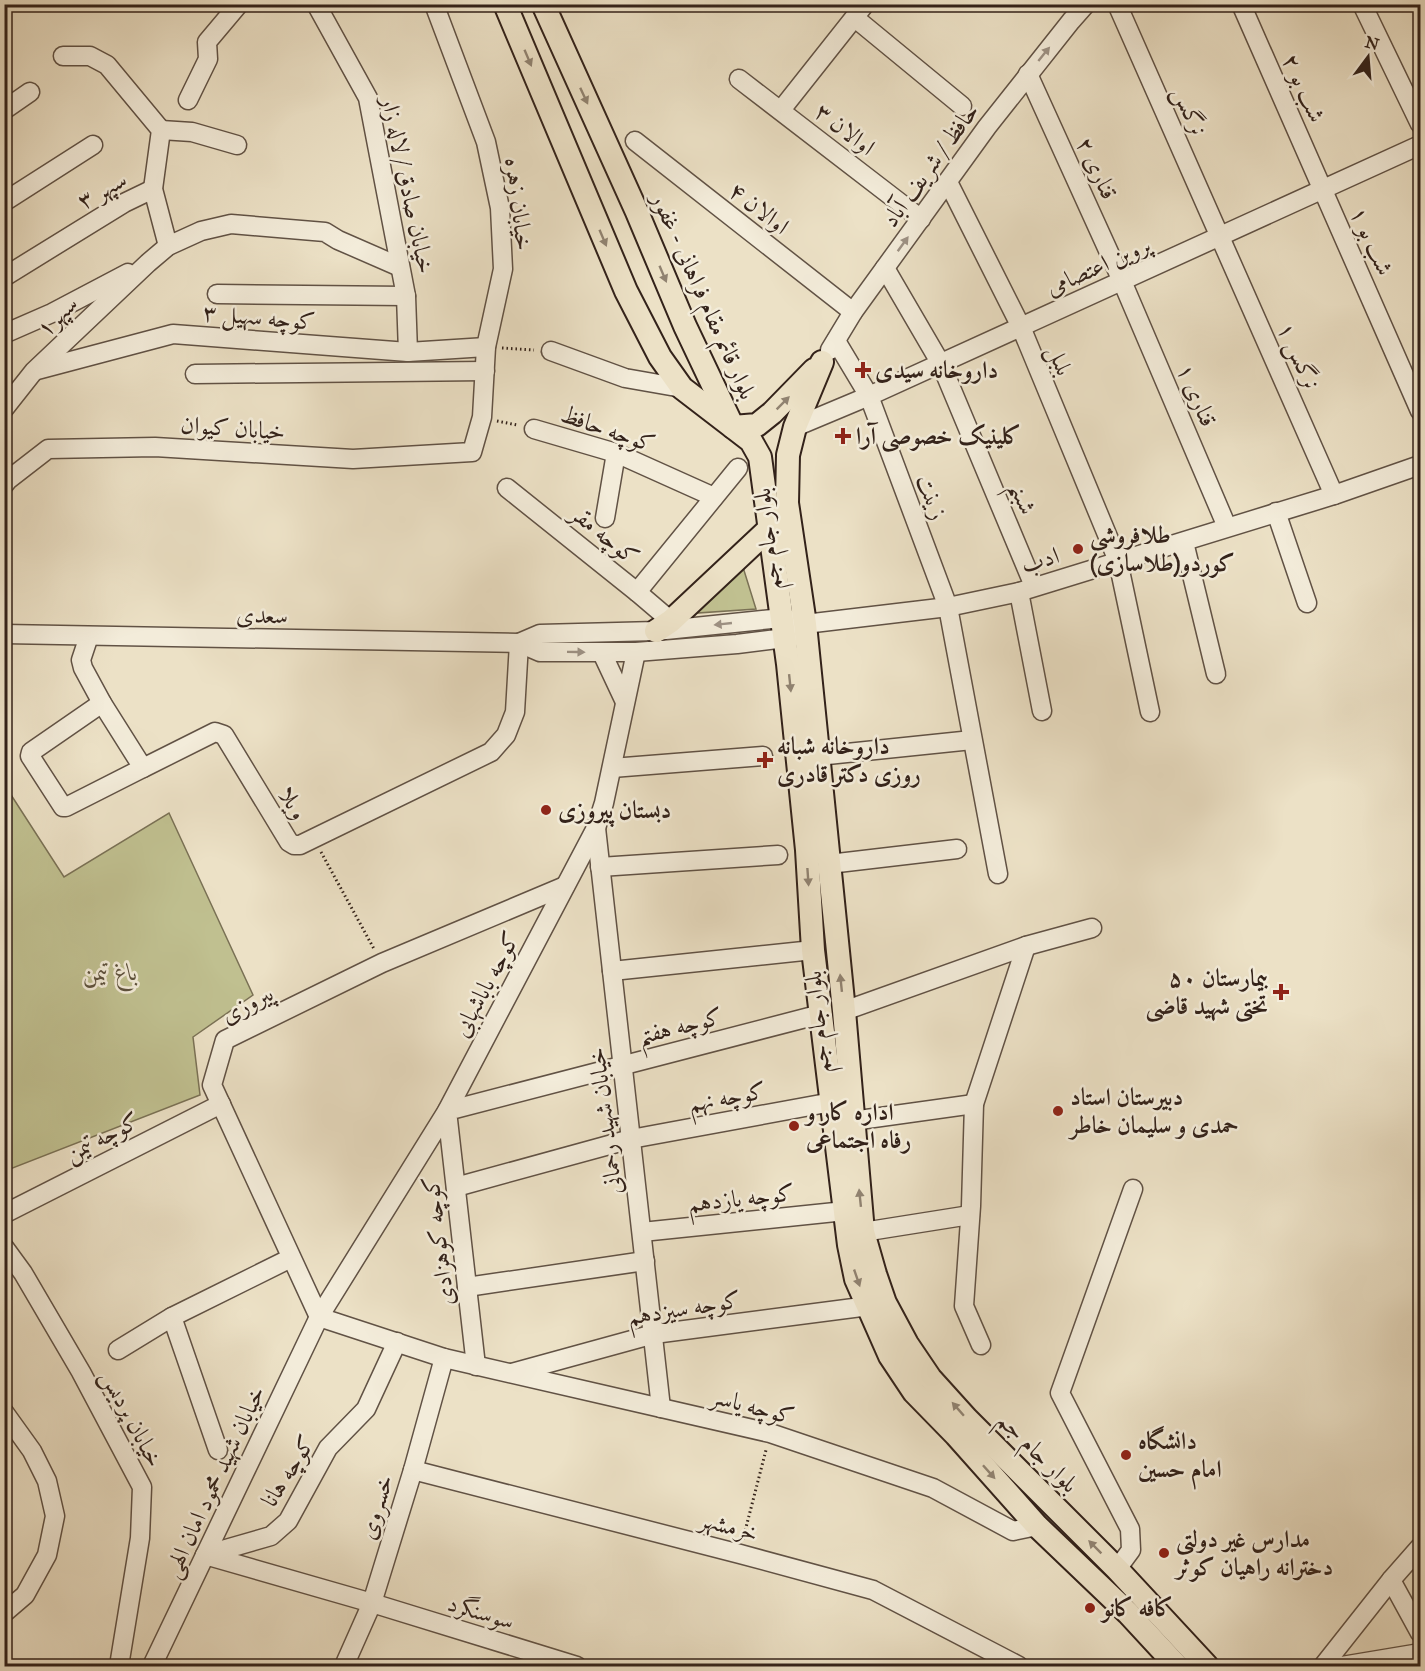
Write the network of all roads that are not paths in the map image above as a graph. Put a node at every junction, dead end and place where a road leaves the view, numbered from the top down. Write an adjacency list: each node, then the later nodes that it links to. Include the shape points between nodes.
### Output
1 (238, 4): 15 (street, via 207,42 208,59)
2 (316, 4): 33 (street, خیابان صادق / لاله زار, via 369,98)
3 (434, 4): 43 (street, خیابان زهره, via 486,142 500,208 503,269)
4 (505, 4): 51 (main road, بلوار قائم مقام فراهانی - غفور, one-way to 51, via 626,291 660,357)
5 (543, 4): 55 (main road, بلوار قائم مقام فراهانی - غفور, one-way to 55, via 685,326)
6 (1086, 4): 12 (street, حافظ / شریف آباد, one-way to 6)
7 (1117, 4): 30 (street, نرگس)
8 (1241, 4): 27 (street, شب بو ۲)
9 (1362, 4): 19 (street)
10 (860, 11): 16 (street); 18 (street)
11 (63, 56): 20 (street, via 90,56 106,65)
12 (1028, 74): 25 (street, حافظ / شریف آباد); 36 (street, قناری ۲)
13 (739, 79): 18 (street, اوالان ۳)
14 (30, 92): 17 (street)
15 (188, 100)
16 (962, 106)
17 (4, 110)
18 (781, 110): 29 (street, اوالان ۳)
19 (1420, 124)
20 (161, 130): 23 (street, via 192,132); 26 (street, سپهر ۳)
21 (635, 141): 39 (street, اوالان ۴)
22 (93, 145): 28 (street)
23 (237, 145)
24 (1420, 145): 27 (street, پروین اعتصامی)
25 (948, 182): 29 (street, حافظ / شریف آباد); 40 (street, بلبل)
26 (153, 189): 31 (street); 35 (street, سپهر ۳)
27 (1323, 190): 30 (street, پروین اعتصامی); 54 (street, شب بو ۱)
28 (4, 202)
29 (921, 219): 34 (street, حافظ / شریف آباد, one-way to 29)
30 (1220, 237): 36 (street, پروین اعتصامی); 64 (street, نرگس ۱)
31 (168, 246): 32 (street); 33 (street, via 201,231 231,224 325,232)
32 (148, 263): 41 (street); 48 (street, سپهر۱)
33 (400, 267): 38 (street, خیابان صادق / لاله زار)
34 (885, 268): 39 (street, حافظ / شریف آباد); 47 (street, شبنم)
35 (4, 277)
36 (1122, 281): 40 (street, پروین اعتصامی); 68 (street, قناری ۱)
37 (217, 294): 38 (street)
38 (406, 296): 45 (street, خیابان صادق / لاله زار)
39 (853, 312): 42 (street, حافظ / شریف آباد)
40 (1021, 327): 47 (street, پروین اعتصامی); 71 (street, بلبل)
41 (4, 334)
42 (836, 341): 46 (street, حافظ / شریف آباد); 52 (street, زینت)
43 (486, 347): 45 (street, کوچه سهیل ۳); 49 (street, خیابان زهره)
44 (551, 351): 51 (street, via 626,378)
45 (408, 352): 48 (street, کوچه سهیل ۳, via 173,334)
46 (822, 362): 55 (main road, one-way to 46, via 758,425); 56 (main road, بلوار جام جم)
47 (941, 364): 52 (street, پروین اعتصامی); 72 (street, شبنم)
48 (34, 371): 53 (street, سپهر۱)
49 (484, 371): 50 (street); 58 (street, خیابان زهره, via 482,417)
50 (195, 374)
51 (682, 388): 55 (main road, بلوار قائم مقام فراهانی - غفور)
52 (869, 396): 56 (street, پروین اعتصامی); 75 (street, زینت)
53 (4, 409)
54 (1420, 411)
55 (734, 427): 69 (main road, بلوار جام جم, via 752,441 760,457)
56 (795, 427): 76 (main road, بلوار جام جم, via 788,455 787,503)
57 (534, 429): 59 (street, کوچه حافظ)
58 (472, 452): 62 (street, خیابان کیوان, via 353,459 155,447 48,449)
59 (615, 453): 65 (street, کوچه حافظ); 67 (street)
60 (1420, 465): 64 (street, ادب)
61 (738, 468): 65 (street)
62 (4, 485)
63 (507, 488): 73 (street, کوچه مقر)
64 (1334, 495): 66 (street, ادب)
65 (714, 497): 73 (street)
66 (1276, 512): 68 (street, ادب); 74 (street)
67 (605, 518)
68 (1227, 527): 70 (street, ادب)
69 (768, 530): 77 (main road); 78 (main road, بلوار جام جم)
70 (1184, 542): 71 (street, ادب); 84 (street)
71 (1118, 561): 72 (street, ادب); 88 (street, بلبل)
72 (1027, 589): 75 (street, ادب); 87 (street, شبنم)
73 (637, 592): 77 (street, کوچه مقر)
74 (1307, 603)
75 (948, 607): 76 (street, ادب); 89 (street, زینت)
76 (805, 624): 78 (street); 91 (main road, بلوار جام جم)
77 (663, 626): 78 (street, سعدی, one-way to 77); 81 (street, سعدی, via 540,634)
78 (783, 628): 82 (street, سعدی, via 737,644); 103 (main road, بلوار جام جم, one-way to 103, via 805,828)
79 (4, 634): 80 (street, سعدی)
80 (89, 636): 81 (street, سعدی); 86 (street, via 81,664)
81 (519, 643): 83 (street, سعدی, one-way to 83, via 540,652); 92 (street, ویلا, via 515,712 506,735 491,752 300,845 289,842 220,732)
82 (636, 652): 83 (street, سعدی); 85 (street, کوچه باباشهابی)
83 (602, 653): 85 (street)
84 (1216, 674)
85 (625, 702): 93 (street, کوچه باباشهابی)
86 (102, 703): 92 (street); 92 (street, via 30,756 63,807)
87 (1042, 711)
88 (1150, 712)
89 (972, 740): 91 (street); 99 (street, زینت)
90 (763, 756): 93 (street)
91 (818, 756): 97 (main road, بلوار جام جم)
92 (143, 768)
93 (612, 768): 94 (street, کوچه باباشهابی)
94 (596, 828): 98 (street, خیابان شهید رحمانی); 100 (street, کوچه باباشهابی)
95 (957, 849): 97 (street)
96 (778, 855): 98 (street)
97 (828, 864): 105 (main road, بلوار جام جم, one-way to 97)
98 (600, 867): 104 (street, خیابان شهید رحمانی)
99 (998, 874)
100 (565, 886): 109 (street, پیروزی, via 382,963 225,1040 212,1085); 111 (street, کوچه باباشهابی)
101 (1092, 928): 102 (street)
102 (1026, 946): 105 (street); 110 (street)
103 (813, 950): 104 (street); 106 (main road, بلوار جام جم)
104 (612, 971): 107 (street, خیابان شهید رحمانی)
105 (844, 1011): 106 (main road); 112 (main road, بلوار جام جم)
106 (821, 1014): 107 (street, کوچه هفتم); 108 (main road, بلوار جام جم)
107 (623, 1065): 111 (street, کوچه هفتم); 113 (street, خیابان شهید رحمانی)
108 (832, 1102): 113 (street, کوچه نهم); 116 (main road, بلوار جام جم)
109 (221, 1104): 117 (street, کوچه تیمن); 122 (street, پیروزی)
110 (974, 1104): 112 (street); 118 (street)
111 (447, 1111): 114 (street, کوچه کوهزادی); 127 (street, کوچه باباشهابی)
112 (852, 1121): 120 (main road, بلوار جام جم, one-way to 112)
113 (631, 1139): 114 (street, کوچه نهم); 119 (street, خیابان شهید رحمانی)
114 (456, 1187): 124 (street, کوچه کوهزادی)
115 (1132, 1189): 142 (street, via 1060,1393 1131,1529 1131,1550)
116 (845, 1211): 119 (street, کوچه یازدهم); 125 (main road, بلوار جام جم, one-way to 125, via 856,1279)
117 (4, 1214)
118 (970, 1215): 120 (street); 130 (street, via 964,1306)
119 (642, 1232): 123 (street, خیابان شهید رحمانی)
120 (863, 1232): 142 (main road, بلوار جام جم, one-way to 120, via 930,1378 885,1303)
121 (4, 1247): 148 (street, خیابان پردیس, via 81,1372 142,1487 140,1538)
122 (291, 1258): 126 (street); 127 (street, پیروزی)
123 (645, 1261): 124 (street); 128 (street, خیابان شهید رحمانی)
124 (467, 1287): 133 (street, کوچه کوهزادی)
125 (869, 1306): 128 (street, کوچه سیزدهم); 139 (main road, بلوار جام جم, one-way to 139, via 890,1356 914,1392)
126 (172, 1317): 131 (street); 137 (street)
127 (319, 1317): 129 (street, کوچه یاسر); 141 (street, خیابان شهید محمود امان الهی)
128 (654, 1334): 134 (street, کوچه سیزدهم); 135 (street, خیابان شهید رحمانی)
129 (397, 1342): 132 (street, کوچه یاسر); 141 (street, کوچه هانا, via 366,1408 328,1448 288,1521 271,1536)
130 (981, 1345)
131 (118, 1350)
132 (444, 1358): 133 (street, کوچه یاسر); 138 (street, خسروی)
133 (476, 1366): 134 (street, کوچه یاسر)
134 (511, 1374): 135 (street, کوچه یاسر)
135 (661, 1408): 139 (street, کوچه یاسر, via 770,1433 933,1488 1013,1531)
136 (4, 1412): 145 (street, via 32,1450 47,1481 55,1516 47,1555 25,1595)
137 (218, 1450)
138 (413, 1470): 144 (street, خسروی); 152 (street, خرمشهر, via 873,1590)
139 (1037, 1526): 153 (main road, بلوار جام جم, via 1128,1613)
140 (1420, 1547): 143 (street)
141 (206, 1555): 144 (street, سوسنگرد); 149 (street, خیابان شهید محمود امان الهی)
142 (1117, 1569): 154 (main road, بلوار جام جم)
143 (1391, 1580): 146 (street); 155 (street)
144 (372, 1603): 150 (street, خسروی); 151 (street, سوسنگرد)
145 (4, 1613)
146 (1420, 1633)
147 (1420, 1653): 156 (street)
148 (119, 1666)
149 (152, 1666)
150 (344, 1666)
151 (577, 1666)
152 (1019, 1666)
153 (1174, 1666)
154 (1207, 1666)
155 (1323, 1666)
156 (1342, 1666)

